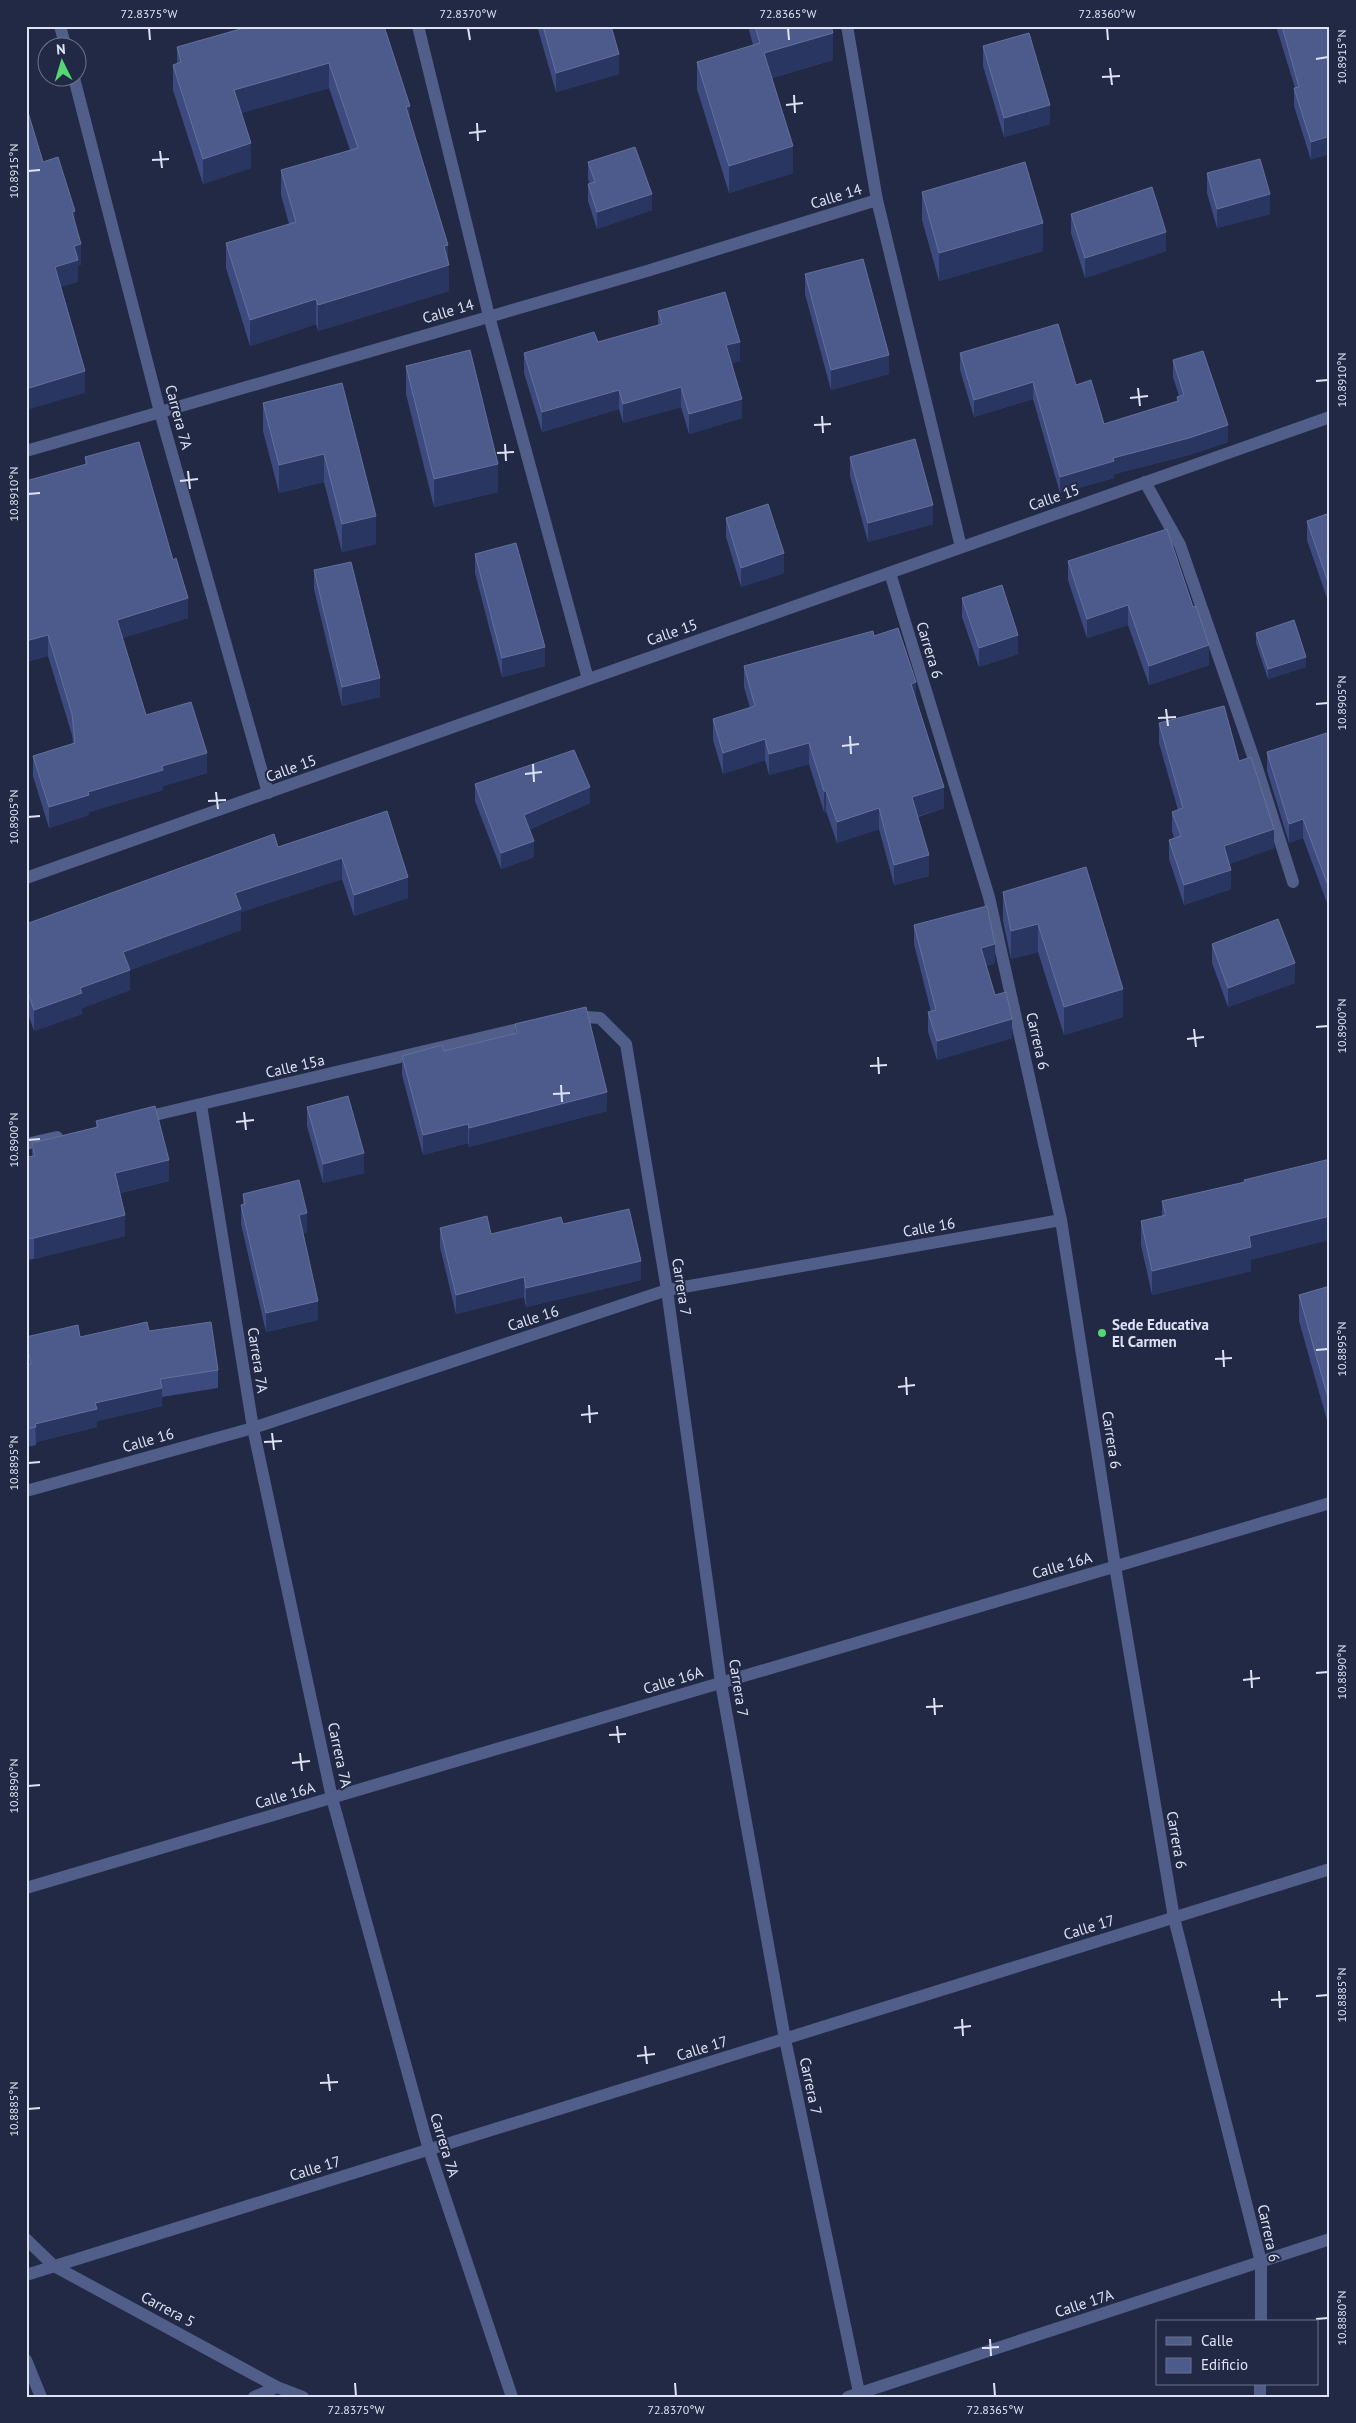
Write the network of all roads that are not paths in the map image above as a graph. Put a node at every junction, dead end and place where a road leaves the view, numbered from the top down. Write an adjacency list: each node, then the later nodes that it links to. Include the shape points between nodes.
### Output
1 (418, 26): 5 (street)
2 (847, 26): 4 (street)
3 (77, 88): 6 (street, Carrera 7A)
4 (877, 200): 5 (street, Calle 14); 10 (street)
5 (489, 316): 6 (street, Calle 14); 12 (street)
6 (160, 412): 8 (street, Calle 14); 13 (street, Carrera 7A)
7 (1330, 417): 9 (street, Calle 15)
8 (26, 451)
9 (1145, 482): 10 (street, Calle 15); 15 (street, via 1180,545)
10 (961, 547): 11 (street, Calle 15)
11 (890, 572): 12 (street, Calle 15); 22 (street, Carrera 6, via 990,897)
12 (588, 679): 13 (street, Calle 15)
13 (268, 793): 14 (street, Calle 15)
14 (26, 878)
15 (1293, 882)
16 (567, 1018): 23 (street, Carrera 7, via 600,1018 626,1044)
17 (543, 1023): 18 (street, Calle 15a)
18 (201, 1105): 19 (street, Calle 15a); 24 (street, Carrera 7A)
19 (133, 1120)
20 (65, 1135): 21 (street)
21 (26, 1144)
22 (1061, 1220): 23 (street, Calle 16); 27 (street, Carrera 6)
23 (667, 1290): 24 (street, Calle 16); 28 (street, Carrera 7)
24 (253, 1428): 25 (street, Calle 16); 29 (street, Carrera 7A)
25 (26, 1491)
26 (1330, 1503): 27 (street, Calle 16A)
27 (1115, 1566): 28 (street, Calle 16A); 32 (street, Carrera 6)
28 (720, 1683): 29 (street, Calle 16A); 33 (street, Carrera 7)
29 (332, 1798): 31 (street, Calle 16A); 34 (street, Carrera 7A)
30 (1330, 1869): 32 (street, Calle 17)
31 (26, 1888)
32 (1174, 1918): 33 (street, Calle 17); 37 (street, Carrera 6)
33 (785, 2039): 34 (street, Calle 17); 43 (street, Carrera 7)
34 (429, 2150): 38 (street, Calle 17); 47 (street, Carrera 7A)
35 (26, 2239): 38 (street, Carrera 5)
36 (1330, 2240): 37 (street, Calle 17A)
37 (1261, 2262): 40 (street, Carrera 6); 43 (street, Calle 17A)
38 (54, 2266): 39 (street, Calle 17); 42 (street, Carrera 5)
39 (26, 2275)
40 (1261, 2320)
41 (26, 2360): 44 (street)
42 (277, 2387): 45 (street); 46 (street, Carrera 5)
43 (856, 2396)
44 (41, 2397)
45 (254, 2397)
46 (303, 2397)
47 (512, 2397)

